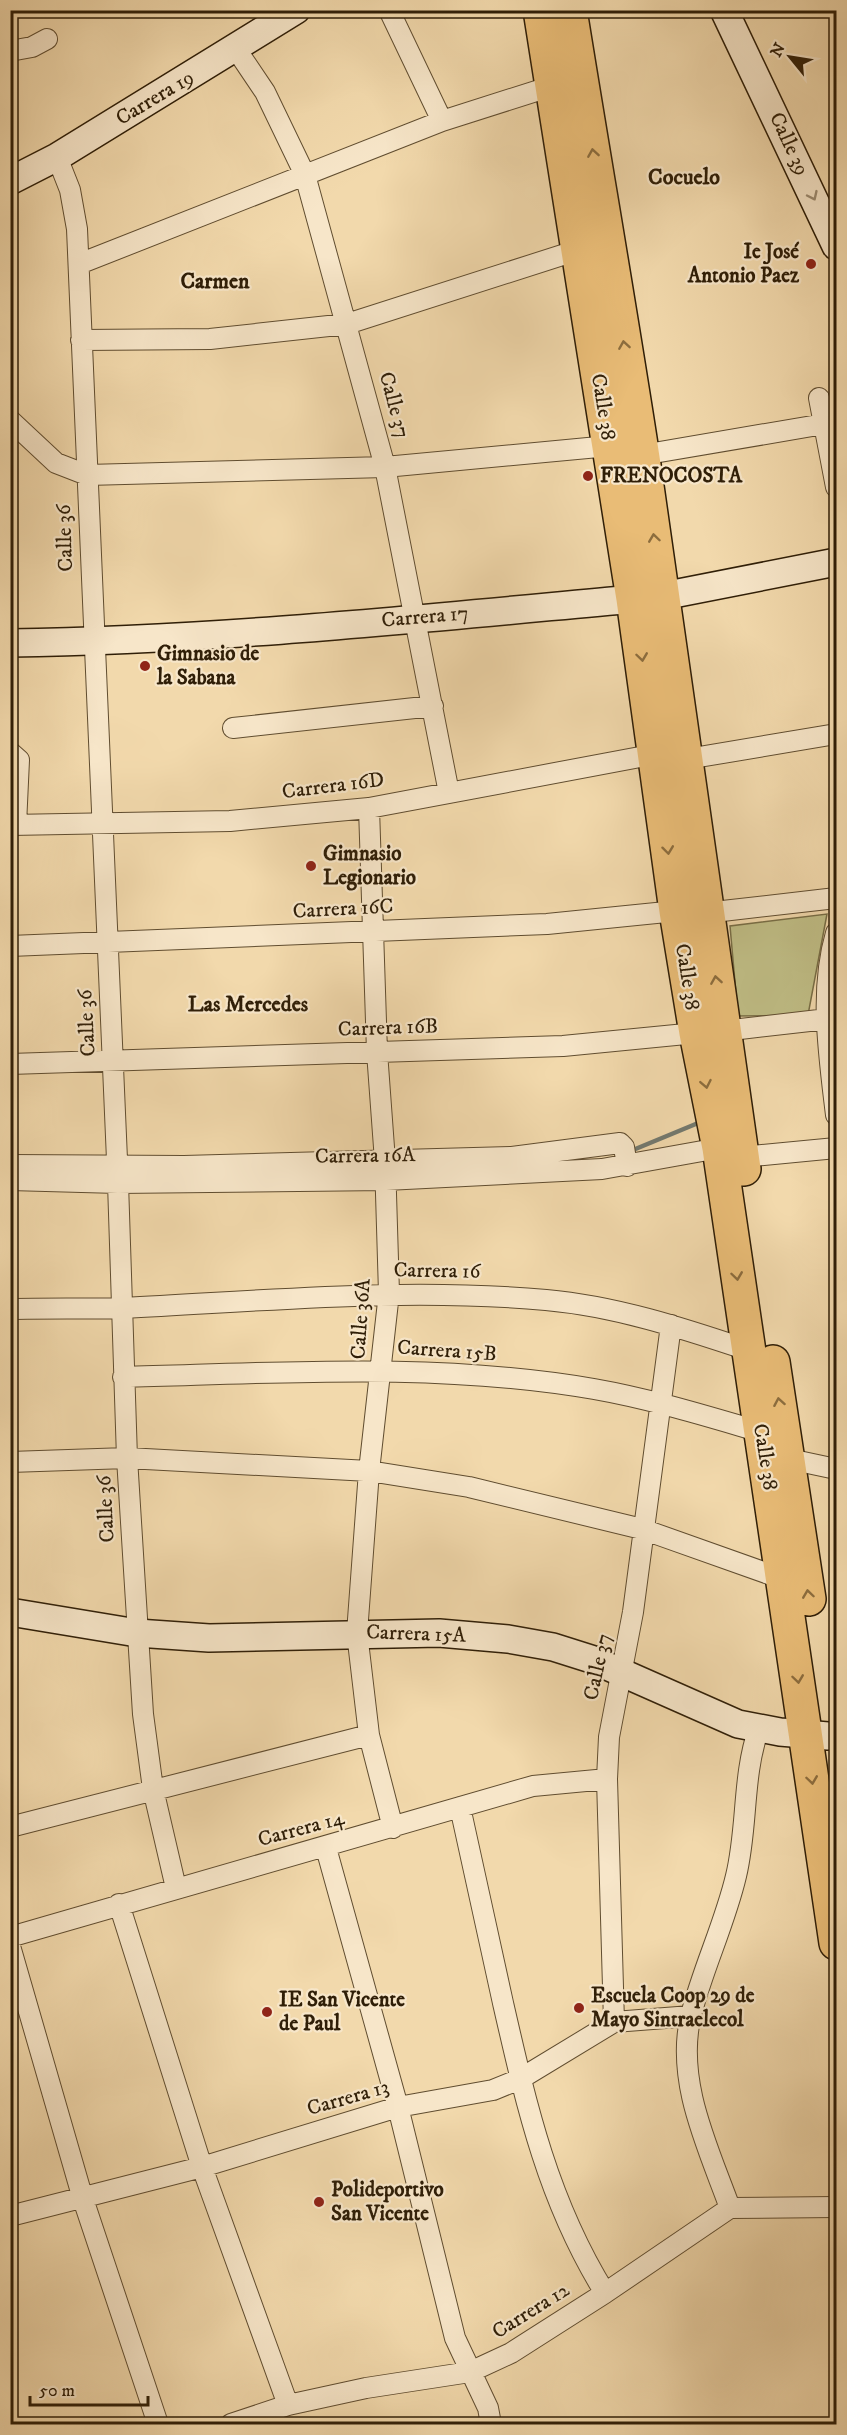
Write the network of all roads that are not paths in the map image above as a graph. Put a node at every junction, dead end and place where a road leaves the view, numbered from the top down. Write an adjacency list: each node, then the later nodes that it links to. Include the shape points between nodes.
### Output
1 (296, 10): 7 (street, Carrera 19)
2 (389, 10): 10 (street)
3 (540, 10): 9 (highway, Calle 38)
4 (570, 10): 23 (highway, Calle 38, one-way to 4)
5 (724, 10): 14 (street, Calle 39, one-way to 14)
6 (46, 39): 8 (street)
7 (236, 49): 11 (street, Carrera 19); 12 (street, Calle 37, via 265,92)
8 (10, 51)
9 (552, 86): 10 (street); 15 (highway, Calle 38)
10 (442, 121): 12 (street)
11 (57, 157): 13 (street, Carrera 19); 16 (street, Calle 36, via 70,190)
12 (305, 175): 16 (street); 17 (street, Calle 37)
13 (10, 181)
14 (837, 246)
15 (578, 250): 17 (street); 22 (highway, Calle 38)
16 (79, 264): 18 (street, Calle 36)
17 (347, 324): 18 (street, via 210,339); 25 (street, Calle 37)
18 (81, 340): 26 (street, Calle 36)
19 (819, 398): 21 (street)
20 (10, 420): 26 (street, via 56,463)
21 (824, 424): 23 (street); 24 (street)
22 (609, 446): 25 (street); 29 (highway, Calle 38)
23 (642, 455): 29 (highway, Calle 38, one-way to 23)
24 (834, 463): 27 (street)
25 (386, 467): 26 (street); 30 (street, Calle 37)
26 (87, 475): 31 (street, Calle 36)
27 (837, 487)
28 (837, 562): 29 (street, Carrera 17)
29 (648, 597): 30 (street, Carrera 17); 37 (highway, Calle 38)
30 (417, 619): 31 (street, Carrera 17); 33 (street, Calle 37)
31 (93, 642): 32 (street, Carrera 17); 40 (street, Calle 36)
32 (10, 643)
33 (433, 706): 34 (street); 38 (street, Calle 37)
34 (233, 728)
35 (837, 734): 37 (street, Carrera 16D)
36 (10, 752): 41 (street, via 19,759)
37 (671, 756): 38 (street, Carrera 16D); 43 (highway, Calle 38)
38 (449, 793): 39 (street, Carrera 16D)
39 (369, 808): 40 (street, Carrera 16D, via 230,821); 44 (street, Calle 36A)
40 (103, 822): 41 (street, Carrera 16D); 46 (street, Calle 36)
41 (13, 825)
42 (837, 898): 43 (street, Carrera 16C)
43 (691, 912): 44 (street, Carrera 16C, via 547,924); 49 (highway, Calle 38)
44 (374, 931): 46 (street, Carrera 16C); 50 (street, Calle 36A)
45 (837, 933): 48 (street, via 830,957)
46 (108, 944): 47 (street, Carrera 16C); 51 (street, Calle 36)
47 (10, 946)
48 (832, 1019): 49 (street, Carrera 16B); 53 (street)
49 (709, 1032): 50 (street, Carrera 16B, via 563,1046); 55 (highway, Calle 38)
50 (377, 1052): 51 (street, Carrera 16B); 57 (street, Calle 36A)
51 (113, 1063): 52 (street, Carrera 16B); 59 (street, Calle 36)
52 (10, 1064)
53 (837, 1114)
54 (837, 1148): 55 (street, Carrera 16A)
55 (730, 1153): 56 (street, Carrera 16A); 66 (highway, Calle 38, one-way to 66); 72 (highway, Calle 38, one-way to 55)
56 (626, 1157): 57 (street, via 620,1143 512,1156); 61 (street, Carrera 16A)
57 (386, 1161): 59 (street); 61 (street, Calle 36A)
58 (10, 1165): 59 (street)
59 (118, 1175): 60 (street, Carrera 16A); 61 (street, Carrera 16A); 63 (street, Calle 36)
60 (10, 1180)
61 (386, 1180): 62 (street, Calle 36A)
62 (388, 1293): 63 (street, Carrera 16); 65 (street, Carrera 16, via 547,1300 610,1309); 67 (street, Calle 36A)
63 (121, 1308): 64 (street, Carrera 16); 68 (street, Calle 36)
64 (10, 1309)
65 (671, 1325): 66 (street, Carrera 16); 69 (street, Calle 37)
66 (748, 1350): 70 (highway, Calle 38)
67 (381, 1371): 68 (street, Carrera 15B); 69 (street, Carrera 15B, via 533,1380); 75 (street, Calle 36A)
68 (123, 1377): 71 (street, Calle 36)
69 (661, 1402): 70 (street, Carrera 15B); 76 (street, Calle 37)
70 (761, 1432): 77 (highway, Calle 38)
71 (127, 1458): 73 (street); 75 (street); 79 (street, Calle 36)
72 (789, 1459): 74 (street); 84 (highway, Calle 38, one-way to 72)
73 (10, 1462)
74 (837, 1469)
75 (369, 1471): 76 (street, via 469,1487); 80 (street, Calle 36A)
76 (642, 1529): 77 (street); 81 (street, Calle 37, via 633,1612)
77 (783, 1580): 84 (highway, Calle 38, one-way to 84)
78 (10, 1612): 79 (street, Carrera 15A)
79 (138, 1633): 80 (street, Carrera 15A, via 209,1638); 86 (street, Calle 36)
80 (357, 1633): 81 (street, Carrera 15A, via 439,1633 508,1639 553,1647); 83 (street, Calle 36A)
81 (621, 1671): 82 (street, Carrera 15A, via 714,1715); 85 (street, Calle 37, via 609,1737)
82 (759, 1728): 84 (street, Carrera 15A); 97 (street, via 748,1772 736,1878)
83 (369, 1735): 86 (street); 90 (street, Calle 36A)
84 (823, 1735): 87 (highway, Calle 38); 95 (highway, Calle 38, one-way to 95)
85 (607, 1779): 88 (street, Carrera 14, via 533,1786); 98 (street, Calle 37)
86 (153, 1789): 89 (street); 92 (street, Calle 36)
87 (837, 1796)
88 (460, 1807): 90 (street, Carrera 14); 99 (street)
89 (10, 1827)
90 (393, 1828): 91 (street, Carrera 14)
91 (326, 1848): 92 (street, Carrera 14); 100 (street)
92 (176, 1888): 93 (street, Carrera 14)
93 (119, 1904): 94 (street, Carrera 14); 101 (street)
94 (10, 1937)
95 (837, 1944)
96 (10, 1946): 102 (street)
97 (691, 2016): 98 (street, Carrera 13); 104 (street, via 687,2071 693,2104)
98 (614, 2022): 99 (street, Carrera 13)
99 (520, 2079): 100 (street, Carrera 13, via 494,2090); 106 (street, via 558,2206 583,2259)
100 (398, 2107): 101 (street, Carrera 13); 107 (street, via 455,2338)
101 (202, 2167): 102 (street, Carrera 13); 108 (street)
102 (83, 2199): 105 (street, Carrera 13); 109 (street)
103 (837, 2207): 104 (street)
104 (730, 2208): 106 (street, Carrera 12)
105 (10, 2216)
106 (605, 2293): 107 (street, Carrera 12, via 511,2353)
107 (470, 2372): 108 (street, Carrera 12); 111 (street, via 488,2408)
108 (288, 2405): 110 (street, Carrera 12)
109 (158, 2424)
110 (231, 2424)
111 (491, 2424)

